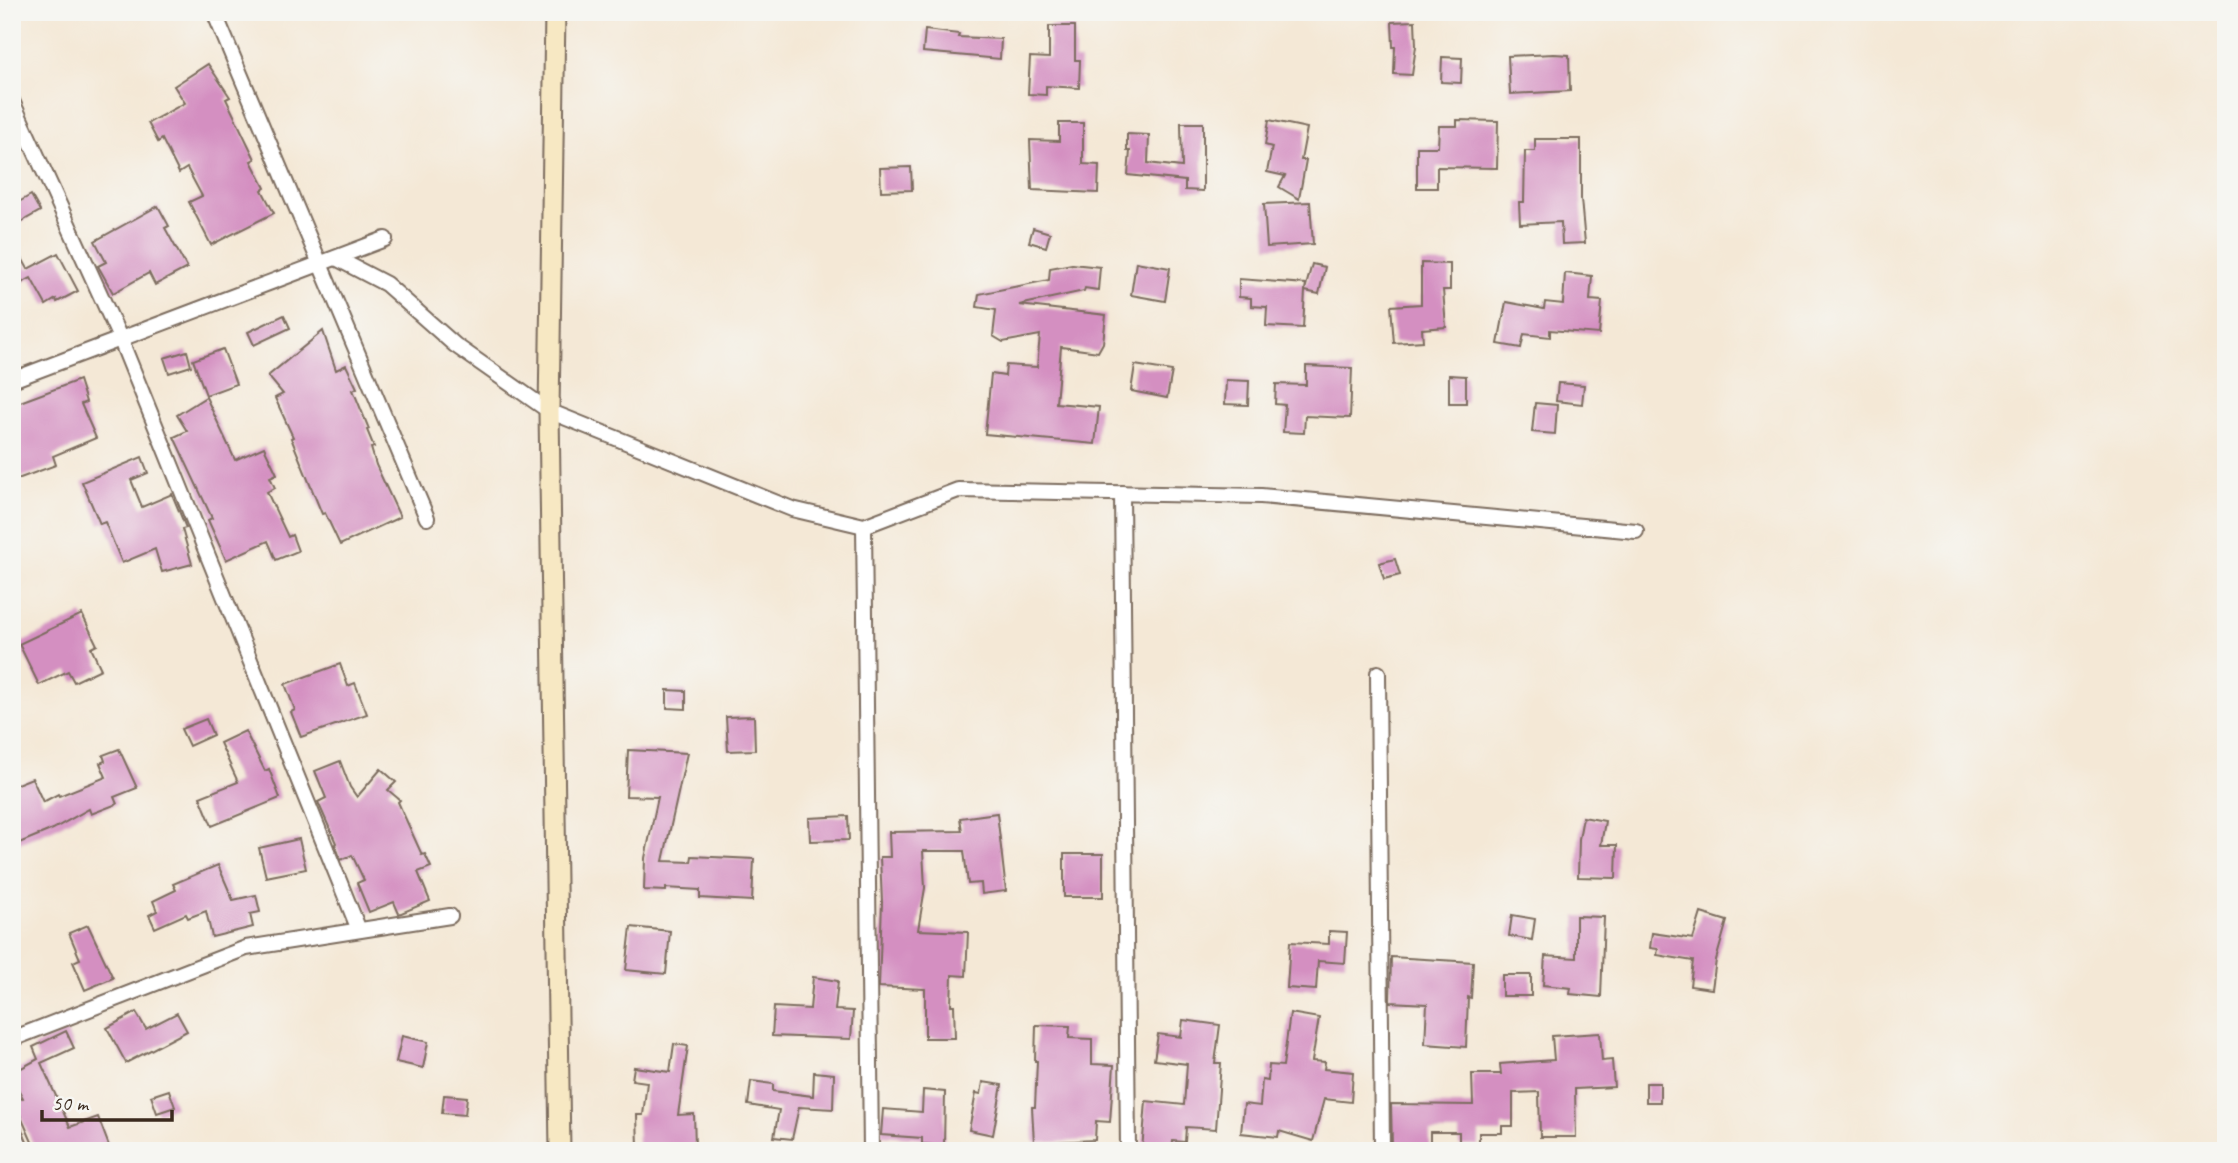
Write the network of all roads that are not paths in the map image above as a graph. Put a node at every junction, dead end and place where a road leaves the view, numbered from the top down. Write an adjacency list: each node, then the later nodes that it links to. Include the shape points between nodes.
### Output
1 (214, 12): 6 (street)
2 (555, 12): 9 (street)
3 (12, 101): 7 (street)
4 (385, 239): 5 (street)
5 (335, 258): 6 (street); 9 (street, via 386,284 455,345)
6 (320, 263): 7 (street); 11 (street)
7 (120, 338): 8 (street); 16 (street)
8 (12, 380)
9 (549, 411): 12 (street, via 792,509); 20 (street)
10 (1122, 493): 12 (street, via 958,490); 13 (street, via 1261,496); 22 (street)
11 (427, 518)
12 (864, 526): 21 (street)
13 (1636, 531)
14 (1378, 673): 23 (street)
15 (450, 916): 16 (street)
16 (359, 930): 17 (street, via 246,948)
17 (12, 1039)
18 (12, 1126): 19 (street)
19 (22, 1151)
20 (560, 1151)
21 (871, 1151)
22 (1128, 1151)
23 (1382, 1151)

